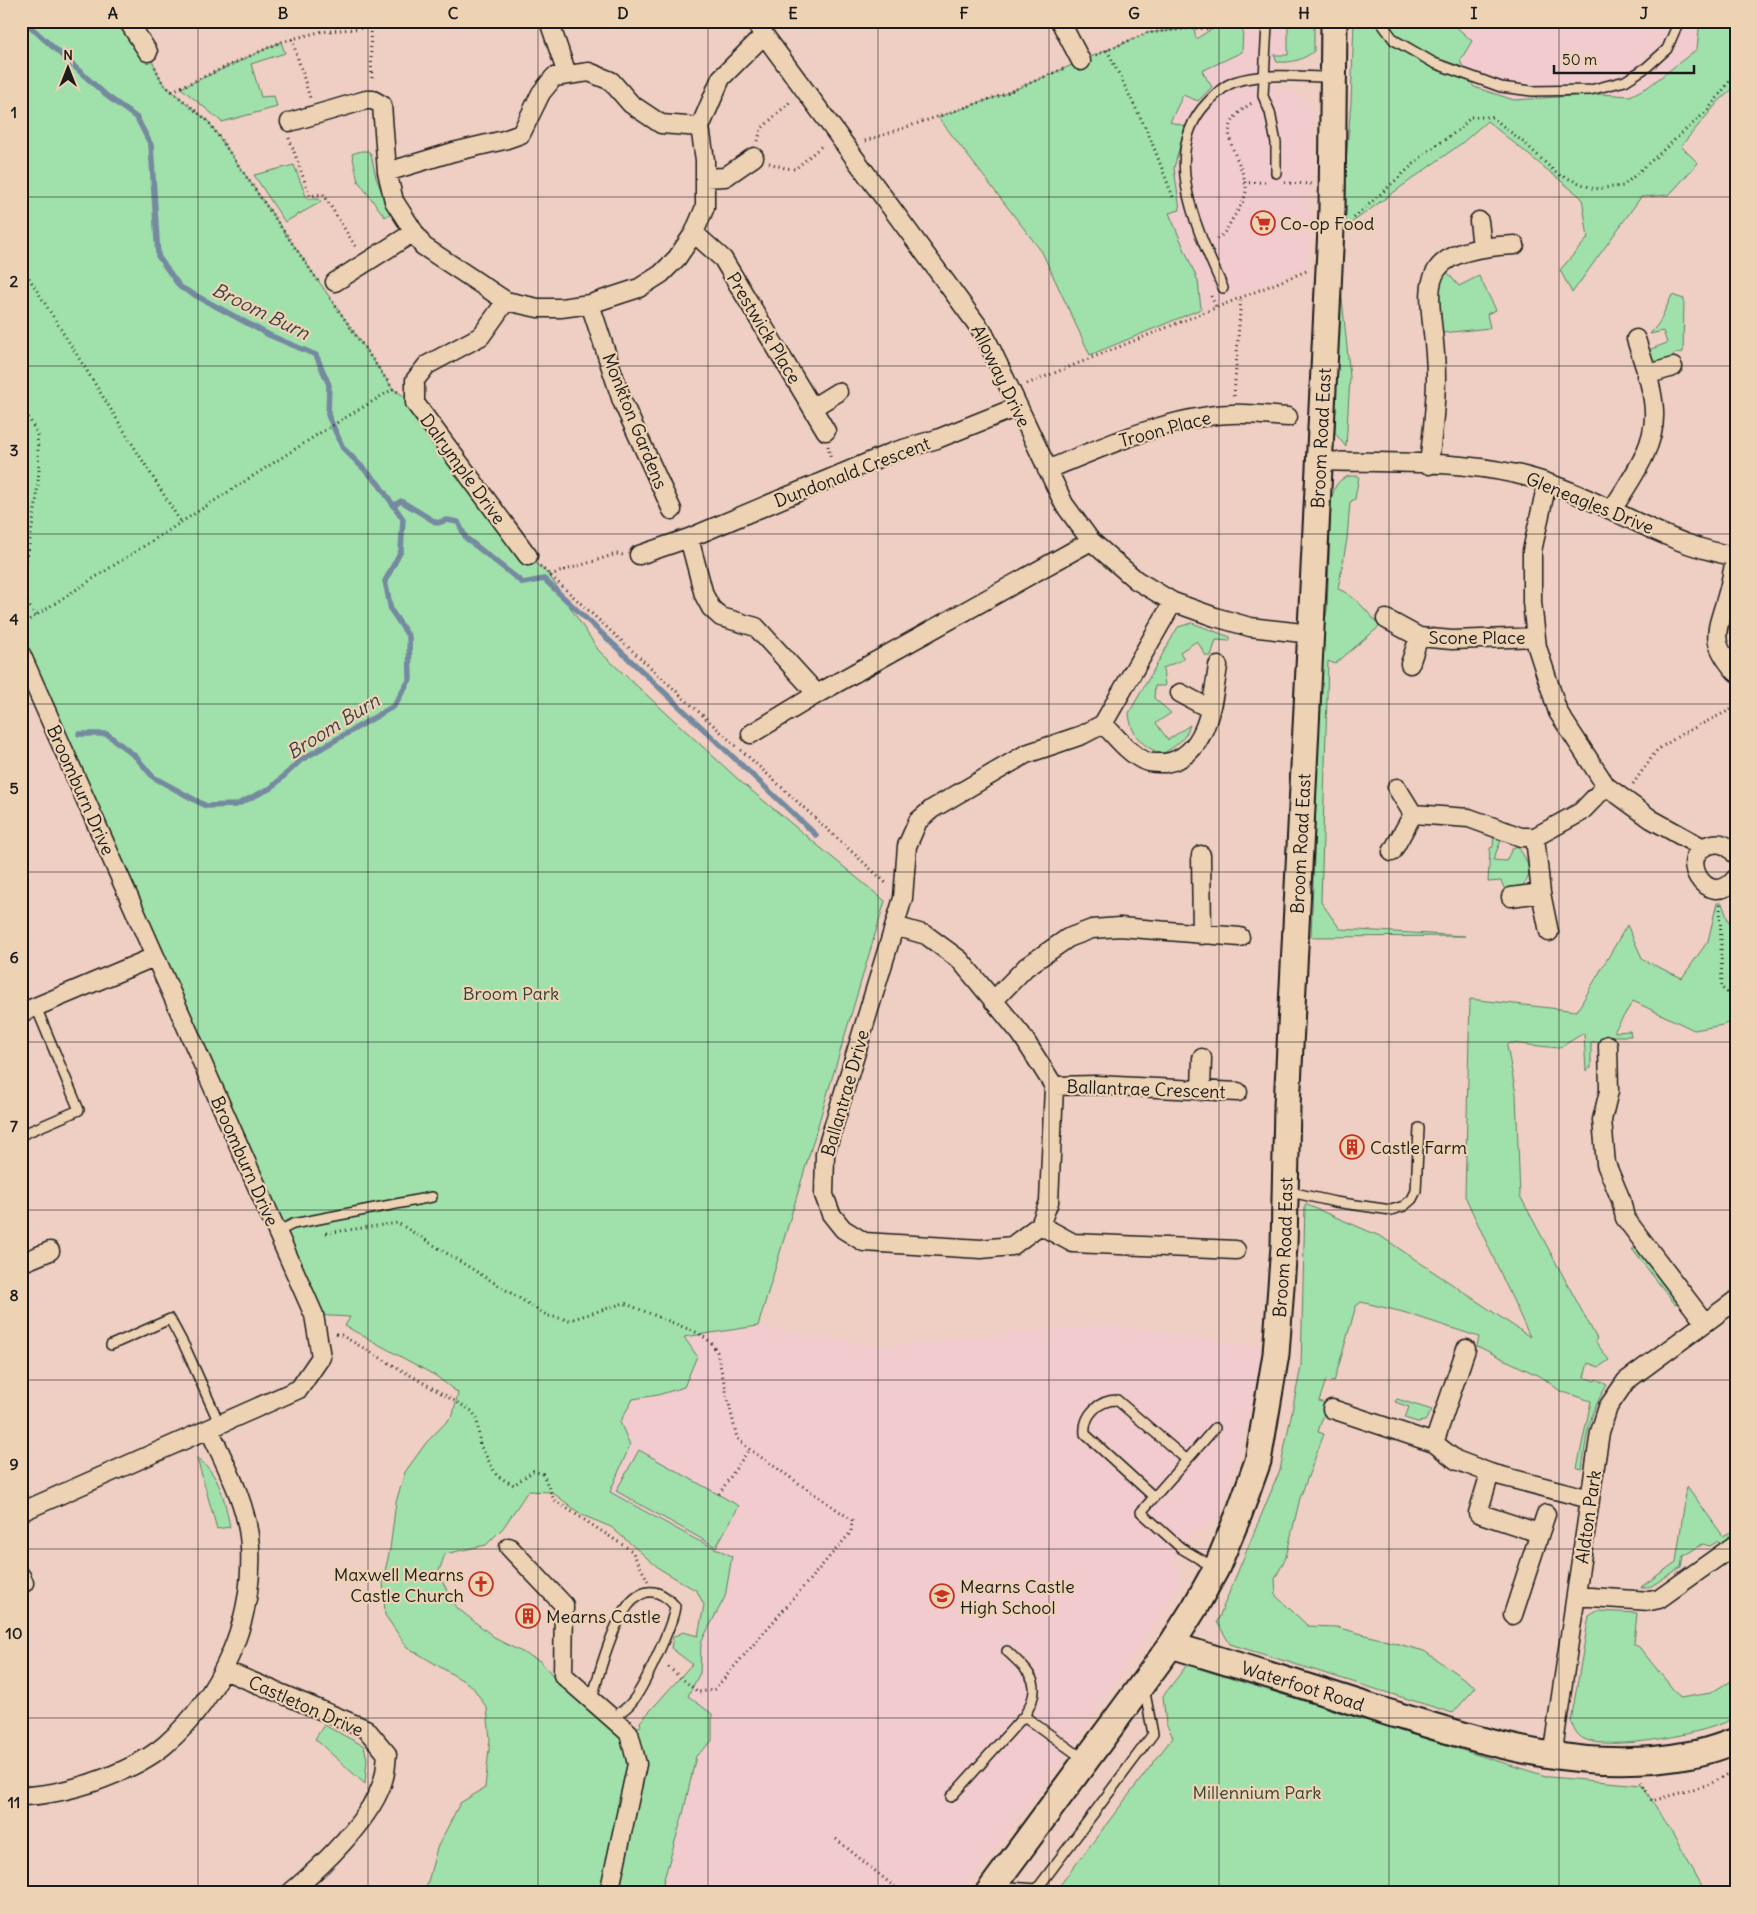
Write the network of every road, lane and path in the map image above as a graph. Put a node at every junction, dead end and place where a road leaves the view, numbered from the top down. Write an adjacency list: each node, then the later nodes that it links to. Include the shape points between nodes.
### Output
1 (128, 21): 14 (street)
2 (396, 21): 10 (path)
3 (549, 21): 17 (street)
4 (1060, 21): 15 (street)
5 (1224, 21): 13 (path, via 1212,29 1146,33)
6 (1334, 21): 19 (street, Broom Road East)
7 (1380, 21): 8 (lane, via 1394,40 1434,63 1501,87 1532,90 1590,90 1625,81 1648,68 1667,49)
8 (1680, 21)
9 (1267, 25): 18 (lane)
10 (370, 27): 12 (path, via 319,32); 23 (path)
11 (759, 28): 20 (street, Alloway Drive); 26 (street, via 721,78)
12 (292, 39): 21 (path); 24 (path)
13 (1107, 50): 15 (path); 34 (path, via 1149,135)
14 (148, 52): 21 (path, via 163,84)
15 (1081, 61): 27 (path, via 1002,95 867,141)
16 (1736, 73): 41 (path, via 1708,110 1622,186 1594,189 1557,174 1492,117 1471,117 1460,129 1427,152)
17 (567, 74): 26 (street, via 589,72 612,81 631,104 661,124); 29 (street, via 554,78 541,93 521,134)
18 (1265, 78): 19 (lane); 22 (lane); 39 (lane, via 1233,82 1220,90 1199,112 1191,130 1185,160 1188,200)
19 (1335, 78): 33 (street, Broom Road East)
20 (803, 90): 27 (street, Alloway Drive); 28 (path, via 761,130)
21 (172, 92): 44 (path, via 208,121)
22 (1264, 96): 30 (lane, via 1276,142); 32 (path, via 1237,113 1230,126 1231,144)
23 (373, 100): 24 (street); 29 (street, via 382,105)
24 (315, 115): 25 (street)
25 (290, 122): 42 (path, via 284,124 310,196 323,194)
26 (700, 127): 31 (street)
27 (836, 134): 28 (path, via 795,169); 55 (street, Alloway Drive, via 984,334)
28 (754, 157): 31 (street, via 725,177)
29 (386, 172): 36 (street, via 394,201)
30 (1276, 173)
31 (705, 178): 37 (street, via 705,207)
32 (1244, 183): 33 (path); 39 (path, via 1246,188 1240,209 1225,234)
33 (1333, 185): 41 (street, Broom Road East)
34 (1174, 198)
35 (1479, 221): 40 (street)
36 (414, 232): 42 (street); 48 (street, via 422,246)
37 (694, 233): 49 (street, via 677,258 654,279 639,288); 60 (street, Prestwick Place, via 723,259)
38 (1515, 245): 40 (street)
39 (1205, 247): 45 (lane)
40 (1482, 247): 65 (street, via 1440,265 1430,285 1436,377)
41 (1330, 250): 47 (path); 64 (street, Broom Road East)
42 (365, 263): 44 (street)
43 (21, 265): 71 (path)
44 (327, 286): 54 (path)
45 (1223, 288)
46 (1208, 289): 50 (path)
47 (1241, 297): 50 (path); 61 (path)
48 (506, 301): 49 (street, via 538,308); 57 (street, Dalrymple Drive, via 481,336 428,365 415,380)
49 (590, 304): 69 (street, Monkton Gardens, via 622,401)
50 (1216, 307): 55 (path)
51 (1636, 339): 53 (street)
52 (1673, 366): 53 (street)
53 (1646, 375): 70 (street, via 1654,412 1653,432 1647,452)
54 (393, 389): 57 (path); 71 (path)
55 (1010, 391): 59 (street, Alloway Drive)
56 (838, 392): 60 (street)
57 (415, 403): 75 (street, Dalrymple Drive)
58 (21, 404): 79 (path, via 37,433 39,470 36,504 23,580 24,598)
59 (1017, 407): 66 (street, Alloway Drive); 67 (street, Dundonald Crescent)
60 (812, 408): 63 (street, Prestwick Place)
61 (1233, 414): 62 (street, Troon Place); 66 (street, Troon Place, via 1195,418 1135,436)
62 (1288, 417)
63 (826, 431): 67 (path)
64 (1320, 461): 65 (street, Gleneagles Drive); 82 (street, Broom Road East)
65 (1429, 465): 68 (street, Gleneagles Drive, via 1489,469)
66 (1047, 470): 73 (street, Alloway Drive, via 1064,504)
67 (834, 477): 72 (street, Dundonald Crescent)
68 (1547, 483): 70 (street, Gleneagles Drive); 84 (street, via 1532,551)
69 (672, 510)
70 (1612, 510): 76 (street, Gleneagles Drive, via 1684,542)
71 (182, 524): 79 (path)
72 (689, 538): 74 (street, Dundonald Crescent); 90 (street, via 704,595 711,608 721,617 756,627)
73 (1091, 541): 78 (street, Alloway Drive, via 1136,580); 90 (street)
74 (639, 555): 77 (path, via 616,554)
75 (528, 556): 77 (path)
76 (1736, 557): 88 (street, via 1716,629 1724,659)
77 (550, 575): 108 (path)
78 (1173, 602): 82 (street, Alloway Drive, via 1250,627); 93 (street)
79 (36, 616): 81 (path)
80 (1386, 619): 83 (street, Scone Place)
81 (21, 625)
82 (1311, 634): 124 (street, Broom Road East, via 1287,1106)
83 (1419, 637): 84 (street, Scone Place, via 1452,640); 86 (street, Scone Place)
84 (1536, 637): 95 (street, via 1558,712)
85 (21, 654): 113 (street, Broomburn Drive)
86 (1410, 664)
87 (1218, 666): 92 (street)
88 (1736, 672)
89 (1180, 693): 92 (street)
90 (818, 694): 94 (street)
91 (1736, 707): 97 (path, via 1657,750)
92 (1210, 710): 93 (street, via 1199,741 1177,760 1156,764 1143,761)
93 (1104, 724): 108 (street, Ballantrae Drive, via 1026,754 918,821 907,846)
94 (751, 734)
95 (1606, 786): 97 (street); 99 (street, via 1581,812)
96 (1397, 788): 98 (street)
97 (1622, 799): 100 (street)
98 (1413, 814): 99 (street, via 1469,818 1521,837); 101 (street)
99 (1535, 837): 106 (street)
100 (1703, 848): 103 (street, via 1718,843 1726,845); 105 (street, via 1695,860 1696,875 1705,886)
101 (1392, 852)
102 (1202, 855): 111 (street)
103 (1736, 855)
104 (1736, 878): 105 (street)
105 (1720, 888): 115 (path, via 1722,988)
106 (1541, 893): 107 (street); 110 (street)
107 (1511, 897)
108 (903, 898): 109 (street, Ballantrae Drive)
109 (895, 926): 114 (street, Ballantrae Crescent, via 926,935 960,960); 126 (street, Ballantrae Drive, via 825,1154 824,1195 831,1214 843,1229 864,1242 981,1249 1012,1246)
110 (1549, 932)
111 (1202, 935): 112 (street); 114 (street, via 1120,927 1092,929 1068,938 1026,967)
112 (1240, 937)
113 (154, 957): 116 (street); 127 (street, Broomburn Drive)
114 (993, 1001): 119 (street, Ballantrae Crescent, via 1021,1034)
115 (1736, 1001)
116 (28, 1010): 123 (lane, via 78,1110)
117 (1608, 1045): 133 (street, via 1609,1091 1602,1120 1609,1175 1621,1200 1625,1218)
118 (1202, 1058): 120 (street)
119 (1054, 1086): 120 (street, Ballantrae Crescent); 126 (street, Ballantrae Crescent, via 1048,1202)
120 (1201, 1091): 121 (street, Ballantrae Crescent)
121 (1238, 1092)
122 (1419, 1128): 124 (lane, via 1416,1191 1404,1206 1391,1210)
123 (22, 1135)
124 (1286, 1191): 152 (street, Broom Road East, via 1276,1354 1258,1461)
125 (432, 1197): 127 (lane, via 294,1224)
126 (1040, 1225): 129 (street, via 1073,1243)
127 (277, 1232): 134 (street, Broomburn Drive, via 314,1315)
128 (316, 1235): 141 (path, via 398,1223 548,1316 570,1320 624,1303 698,1333 711,1342 717,1352 737,1438)
129 (1236, 1250)
130 (50, 1251): 131 (street)
131 (21, 1263)
132 (1736, 1300): 133 (street, Aldton Park)
133 (1705, 1322): 146 (street, Aldton Park, via 1626,1381 1608,1407 1600,1432)
134 (318, 1333): 138 (street, Broomburn Drive, via 321,1357 299,1389); 153 (path, via 341,1335 472,1411 477,1419 480,1445 497,1476 514,1485 533,1471 543,1474 554,1500 632,1550)
135 (111, 1345): 138 (lane, via 170,1319 185,1347)
136 (1466, 1349): 140 (street)
137 (1332, 1409): 140 (street)
138 (214, 1427): 147 (street, Broomburn Drive); 159 (street, via 239,1493 250,1546 243,1621)
139 (1215, 1428): 142 (lane)
140 (1434, 1443): 143 (street, via 1456,1460)
141 (749, 1449): 144 (path); 158 (path, via 852,1520 851,1532 714,1690 698,1692 674,1670)
142 (1187, 1460): 145 (lane); 145 (lane, via 1117,1400 1108,1400 1092,1411 1084,1424 1085,1434)
143 (1490, 1473): 146 (street); 149 (street, via 1478,1513)
144 (719, 1494)
145 (1154, 1497): 152 (lane, via 1140,1512 1181,1548)
146 (1590, 1500): 154 (street, Aldton Park)
147 (21, 1512)
148 (1546, 1514): 149 (street)
149 (1539, 1533): 155 (street)
150 (1736, 1544): 154 (street, via 1659,1599)
151 (509, 1548): 161 (street, via 564,1605 563,1676)
152 (1216, 1569): 156 (street, Broom Road East)
153 (654, 1591): 158 (lane, via 667,1597 675,1606 674,1617); 161 (lane, via 640,1592 626,1606 602,1663)
154 (1576, 1596): 165 (street, Aldton Park)
155 (1513, 1615)
156 (1171, 1645): 160 (street); 165 (street, Waterfoot Road, via 1509,1749)
157 (1007, 1652): 162 (lane, via 1030,1673 1036,1688 1032,1704)
158 (656, 1660): 163 (lane, via 631,1703)
159 (224, 1670): 169 (street, via 203,1704 164,1745 119,1773 77,1788); 173 (street, Castleton Drive, via 366,1729 387,1754 384,1778 373,1803 342,1844)
160 (1143, 1683): 167 (street); 172 (lane, via 1153,1734 1037,1889)
161 (592, 1699): 163 (street)
162 (1024, 1716): 167 (lane); 170 (lane)
163 (613, 1718): 174 (street, via 629,1733 638,1764)
164 (1736, 1741): 166 (street, Waterfoot Road, via 1693,1754)
165 (1552, 1757): 166 (street, Waterfoot Road)
166 (1638, 1761): 168 (path, via 1642,1785 1652,1801 1710,1784)
167 (1087, 1762): 172 (street)
168 (1736, 1769)
169 (21, 1796)
170 (951, 1797)
171 (836, 1839): 175 (path)
172 (990, 1889)
173 (290, 1893)
174 (609, 1893)
175 (902, 1893)

